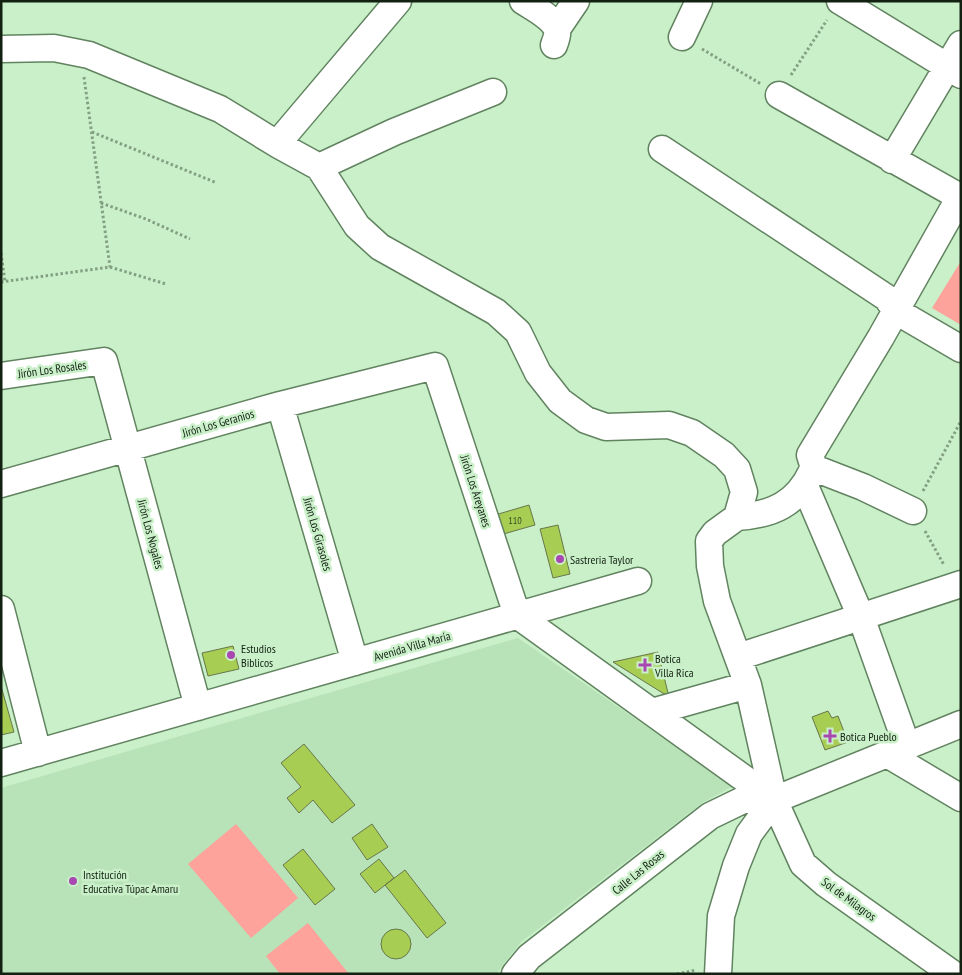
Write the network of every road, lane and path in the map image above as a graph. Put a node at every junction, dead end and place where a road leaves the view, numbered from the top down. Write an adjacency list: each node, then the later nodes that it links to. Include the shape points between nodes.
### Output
1 (398, 1): 14 (street)
2 (523, 1): 3 (street, via 546,16 555,37)
3 (576, 1)
4 (699, 1): 6 (street)
5 (835, 9): 10 (street); 12 (path)
6 (682, 37): 12 (path)
7 (961, 44): 10 (street)
8 (1, 49): 9 (street, via 54,48)
9 (89, 55): 13 (path, via 84,75); 14 (street, via 220,109)
10 (953, 71): 16 (street)
11 (493, 92): 17 (street)
12 (779, 94): 16 (street)
13 (92, 132): 18 (path); 20 (path)
14 (277, 144): 17 (street)
15 (662, 149): 26 (street, via 887,298)
16 (892, 160): 19 (street)
17 (319, 167): 36 (street, via 357,226 380,247 496,312 518,332 538,373 560,401 586,420 606,427 669,425 692,433 724,455 737,470 744,492)
18 (217, 183)
19 (960, 196): 26 (street)
20 (101, 204): 21 (path, via 146,219); 23 (path)
21 (190, 239)
22 (1, 253): 24 (path)
23 (110, 267): 24 (path); 25 (path)
24 (3, 282)
25 (166, 284)
26 (896, 311): 27 (street); 33 (street, via 810,455)
27 (961, 348)
28 (104, 361): 30 (street, Jirón Los Rosales); 32 (street, Jirón Los Nogales)
29 (435, 366): 31 (street, Jirón Los Geranios); 40 (street, Jirón Los Areyanes)
30 (1, 376)
31 (280, 405): 32 (street, Jirón Los Geranios); 43 (street, Jirón Los Girasoles)
32 (128, 448): 34 (street, Jirón Los Geranios); 45 (street, Jirón Los Nogales)
33 (809, 477): 35 (street, via 863,487); 36 (street, via 785,504 769,512); 41 (street)
34 (1, 484)
35 (912, 510)
36 (737, 517): 42 (street, Sol de Milagros, via 715,533 710,541 710,566 717,601)
37 (638, 581): 40 (street, Avenida Villa María)
38 (961, 584): 41 (street)
39 (1, 609): 49 (street)
40 (517, 615): 43 (street, Avenida Villa María); 46 (street)
41 (861, 617): 42 (street); 48 (street)
42 (738, 657): 44 (street, Sol de Milagros)
43 (355, 662): 45 (street, Avenida Villa María)
44 (748, 685): 46 (street); 52 (street, Sol de Milagros)
45 (198, 707): 49 (street, Avenida Villa María)
46 (652, 712): 52 (street)
47 (961, 724): 48 (street)
48 (897, 750): 51 (street); 52 (street)
49 (38, 753): 50 (street, Avenida Villa María)
50 (1, 763)
51 (961, 798)
52 (774, 800): 53 (street, Sol de Milagros, via 803,864); 54 (street, Calle Las Rosas, via 743,800 710,816 529,957); 55 (street, via 749,834 736,866 721,916)
53 (941, 970)
54 (515, 974)
55 (718, 974)

